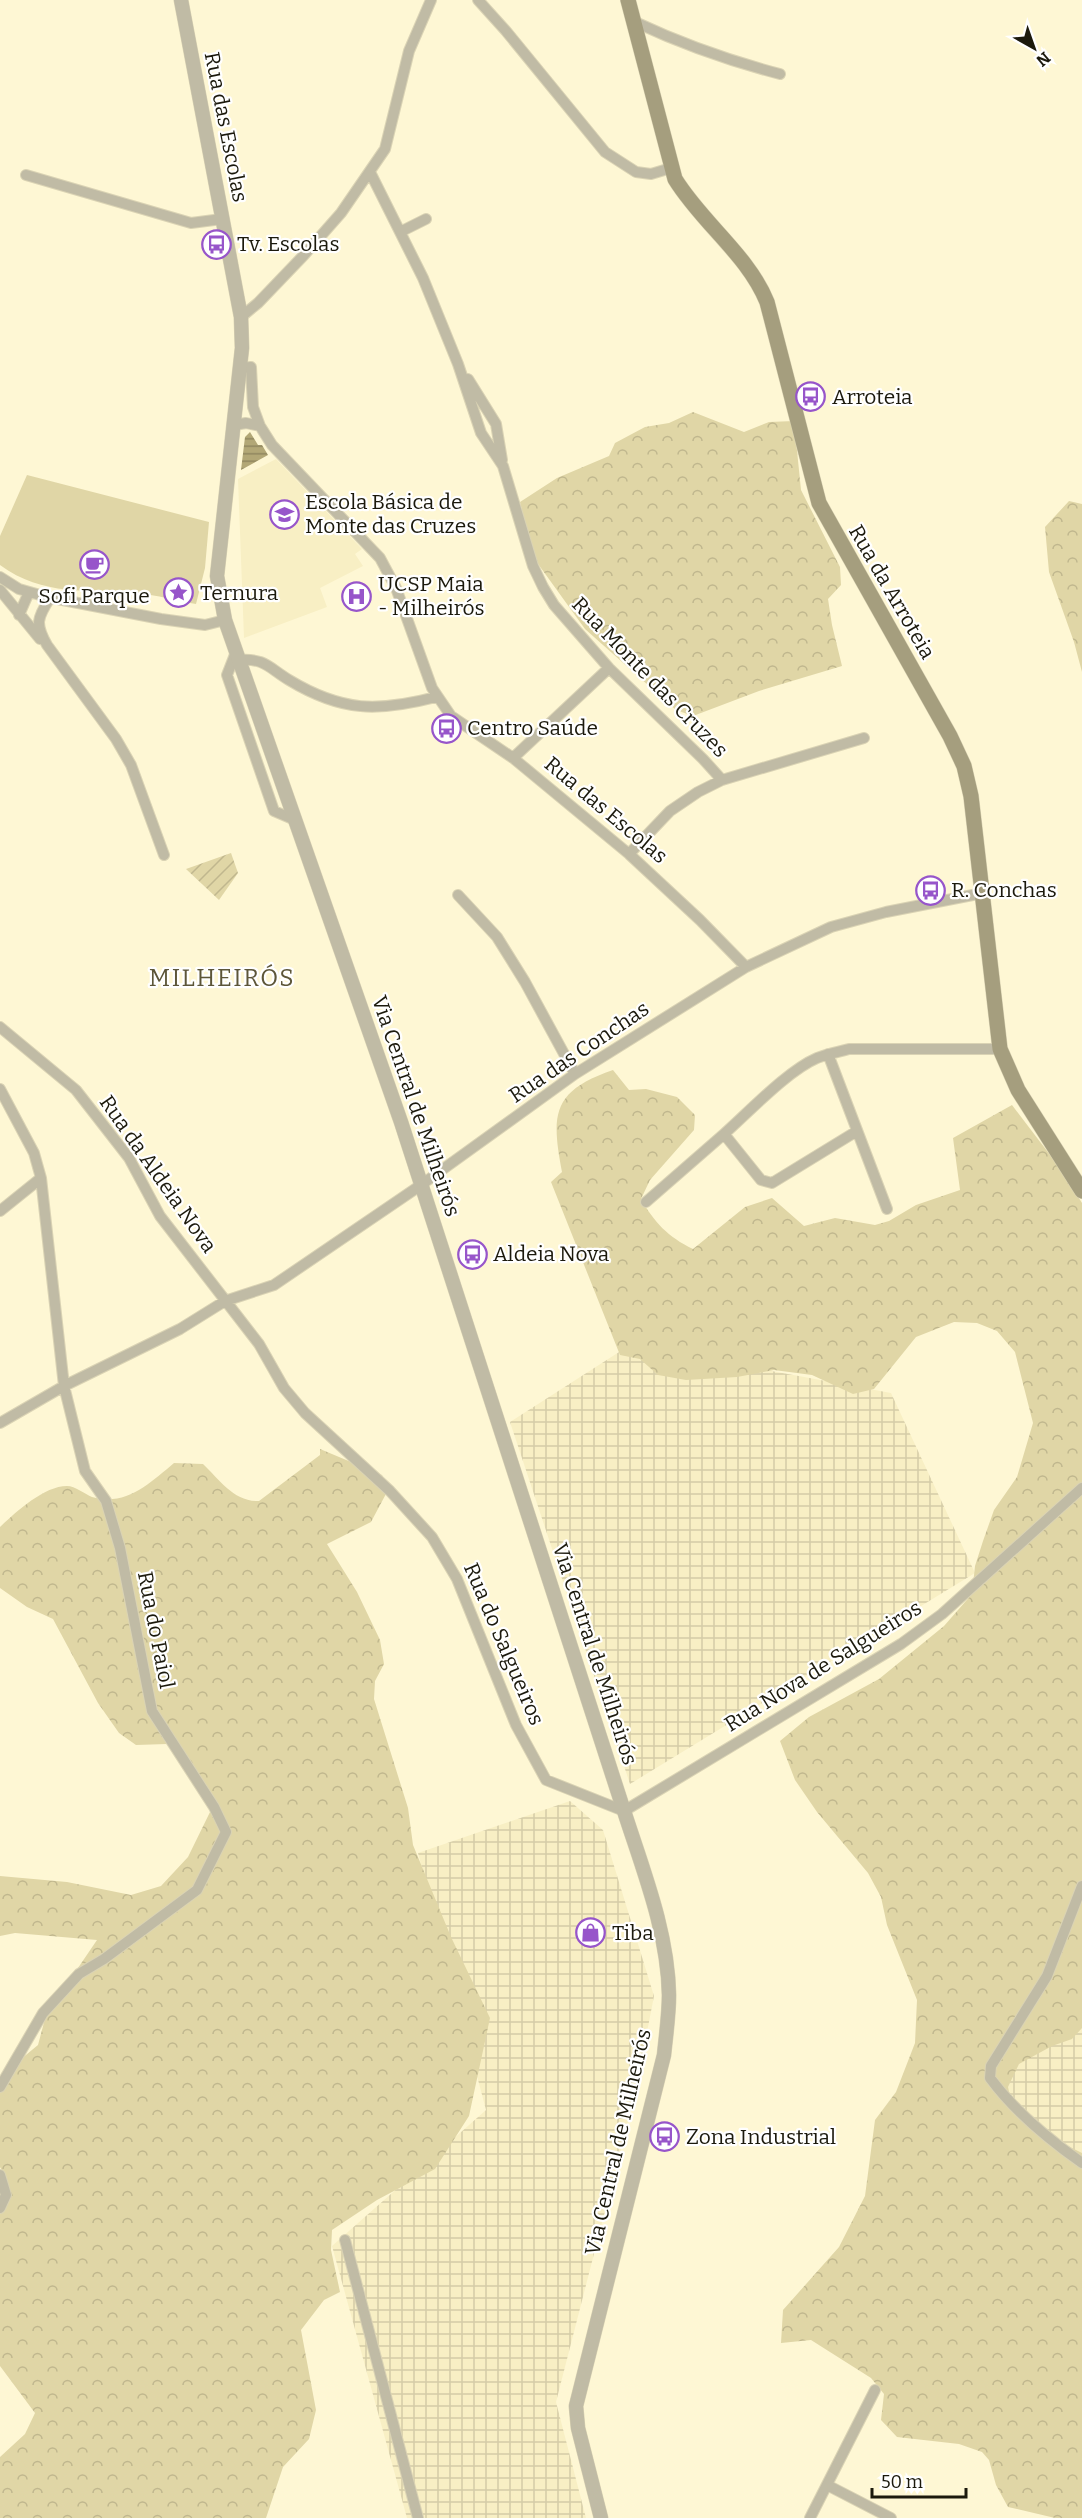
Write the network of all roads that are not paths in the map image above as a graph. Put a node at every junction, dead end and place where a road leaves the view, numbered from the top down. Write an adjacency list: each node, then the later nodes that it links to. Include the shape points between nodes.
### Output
1 (181, 0): 10 (street, Rua das Escolas)
2 (431, 0): 8 (street, via 409,51 386,149)
3 (478, 0): 7 (street, via 605,152 636,172 651,174)
4 (628, 0): 5 (main road, Rua da Arroteia)
5 (635, 22): 6 (street, via 734,62); 7 (main road, Rua da Arroteia)
6 (780, 74)
7 (671, 168): 34 (main road, Rua da Arroteia, via 692,204 762,289 819,503 964,766)
8 (370, 172): 12 (street, Rua Monte das Cruzes); 13 (street, via 304,255)
9 (26, 175): 10 (street, via 191,223)
10 (222, 219): 13 (street, Rua das Escolas)
11 (426, 219): 12 (street)
12 (399, 232): 14 (street, Rua Monte das Cruzes, via 423,278)
13 (241, 317): 15 (street, Rua das Escolas)
14 (458, 364): 18 (street, Rua Monte das Cruzes, via 481,433); 18 (street, Rua Monte das Cruzes, via 496,424)
15 (240, 368): 16 (street, Rua das Escolas); 17 (street, Rua das Escolas, via 251,367 253,407)
16 (234, 425): 17 (street); 24 (street, Via Central de Milheirós, via 217,576)
17 (260, 426): 28 (street, Rua das Escolas, via 272,445 380,558 396,588)
18 (503, 466): 27 (street, Rua Monte das Cruzes, via 543,587)
19 (0, 577): 21 (street)
20 (0, 590): 23 (street)
21 (29, 592): 22 (street); 23 (street)
22 (50, 598): 24 (street, via 178,622 205,625); 25 (street, via 40,614 38,629)
23 (19, 615): 25 (street)
24 (225, 620): 26 (street, Via Central de Milheirós)
25 (47, 645): 33 (street, via 121,747)
26 (238, 656): 28 (street, via 266,664 330,701 397,707); 45 (street, Via Central de Milheirós)
27 (609, 668): 30 (street); 31 (street, Rua Monte das Cruzes)
28 (436, 697): 30 (street, Rua das Escolas, via 451,716)
29 (864, 738): 31 (street)
30 (513, 758): 32 (street, Rua das Escolas)
31 (722, 780): 32 (street, via 670,811)
32 (629, 854): 36 (street, Rua das Escolas)
33 (164, 855)
34 (983, 893): 36 (street, Rua das Conchas, via 831,927); 38 (main road, Rua da Arroteia)
35 (458, 895): 40 (street, via 497,937)
36 (746, 967): 40 (street, Rua das Conchas)
37 (0, 1027): 50 (street, Rua da Aldeia Nova, via 76,1090 129,1158 160,1216)
38 (1000, 1049): 39 (street, via 849,1049); 46 (main road, Rua da Arroteia, via 1018,1090)
39 (828, 1054): 42 (street); 43 (street, via 787,1078)
40 (575, 1074): 45 (street, Rua das Conchas)
41 (0, 1089): 44 (street, Rua do Paiol, via 34,1153)
42 (857, 1131): 43 (street, via 772,1183 760,1180); 48 (street)
43 (724, 1134): 47 (street)
44 (41, 1178): 49 (street); 51 (street, Rua do Paiol)
45 (421, 1185): 50 (street, Rua das Conchas, via 274,1285); 54 (street, Via Central de Milheirós)
46 (1082, 1191)
47 (646, 1202)
48 (887, 1209)
49 (0, 1211)
50 (225, 1301): 51 (street, Rua das Conchas, via 180,1329); 54 (street, Rua do Salgueiros, via 305,1413 390,1491 432,1537 457,1579 516,1725 546,1780)
51 (64, 1386): 52 (street, Rua das Conchas); 56 (street, Rua do Paiol, via 85,1472 106,1501 120,1548 152,1711 226,1832 198,1890 79,1974 43,2013)
52 (0, 1423)
53 (1082, 1488): 54 (street, Rua Nova de Salgueiros, via 942,1614 901,1644)
54 (624, 1811): 64 (street, Via Central de Milheirós, via 656,1914 669,1995 664,2055 576,2406)
55 (1082, 1886): 57 (street, via 1047,1976 991,2066 990,2078 1005,2098)
56 (0, 2086)
57 (1082, 2163)
58 (0, 2175): 59 (street, via 6,2195)
59 (0, 2208)
60 (345, 2240): 63 (street)
61 (875, 2390): 62 (street)
62 (827, 2485): 65 (street); 66 (street)
63 (418, 2518)
64 (601, 2518)
65 (810, 2518)
66 (891, 2518)

